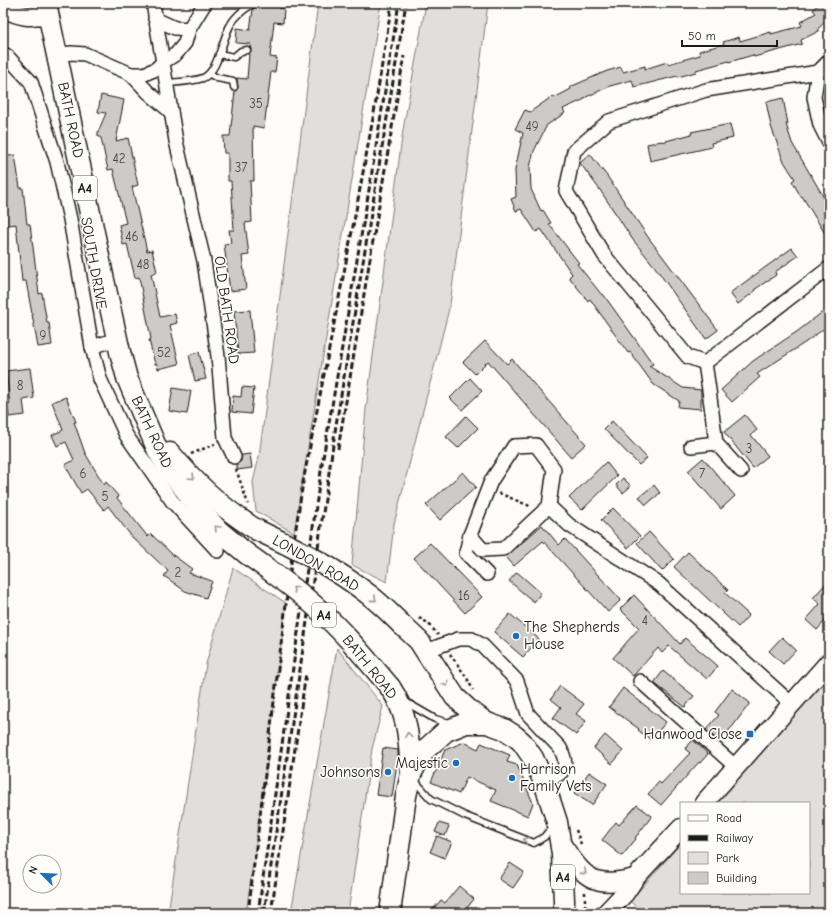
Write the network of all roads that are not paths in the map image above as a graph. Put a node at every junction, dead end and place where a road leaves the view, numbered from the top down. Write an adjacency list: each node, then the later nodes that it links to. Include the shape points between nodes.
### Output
1 (153, 3): 6 (street, OLD BATH ROAD)
2 (205, 3): 7 (street)
3 (251, 4): 9 (lane, via 231,23)
4 (3, 8): 5 (street, via 27,17)
5 (47, 8): 11 (main road, BATH ROAD / A4)
6 (155, 19): 7 (street, via 175,28); 13 (street, OLD BATH ROAD)
7 (189, 30): 13 (street, via 185,43 176,54)
8 (247, 50): 9 (lane, via 234,57)
9 (219, 54): 16 (lane)
10 (6, 55): 23 (street, SOUTH DRIVE, via 31,82 56,162 70,219)
11 (57, 55): 15 (street, via 71,52 85,54); 22 (main road, BATH ROAD / A4)
12 (829, 61): 14 (street)
13 (163, 62): 15 (street, via 156,69 144,74); 17 (street, OLD BATH ROAD)
14 (818, 72): 20 (street, via 814,97 820,125); 24 (street, via 706,90 609,121 574,151 566,191 604,256 688,357)
15 (131, 74): 19 (street)
16 (210, 74): 17 (lane, via 199,79); 18 (lane, via 233,81)
17 (166, 83): 19 (street, OLD BATH ROAD)
18 (234, 86)
19 (171, 112): 28 (street, OLD BATH ROAD, via 204,262 218,356 226,438)
20 (829, 143)
21 (829, 268): 24 (street)
22 (117, 339): 23 (street); 25 (main road, BATH ROAD / A4, via 127,378)
23 (92, 347): 32 (street, SOUTH DRIVE, via 100,379 126,435 172,501)
24 (704, 363): 26 (street)
25 (148, 426): 34 (main road, LONDON ROAD / A4, one-way to 34, bridge, via 213,497 243,522 330,567 367,593 412,633); 37 (main road, BATH ROAD / A4, one-way to 25, bridge, via 318,609 215,527 179,483 158,451)
26 (716, 443): 27 (street); 29 (street)
27 (691, 446)
28 (234, 457)
29 (741, 471)
30 (546, 509): 31 (street, via 503,549 483,550); 31 (street, via 554,469 536,445 514,446 491,481); 38 (street, via 658,584)
31 (470, 535): 33 (street, via 466,553)
32 (218, 551)
33 (487, 574)
34 (426, 650): 39 (main road, LONDON ROAD / A4, one-way to 39, via 455,697); 43 (street, via 458,639 472,639 483,646 516,681 528,714 564,755 565,766 561,773)
35 (829, 662): 38 (street)
36 (640, 681): 41 (street)
37 (393, 692): 40 (lane, via 435,719); 42 (main road, BATH ROAD / A4, one-way to 37, via 407,727 404,714)
38 (792, 704): 41 (street)
39 (487, 723): 40 (main road, A4, via 466,723); 43 (main road, LONDON ROAD / A4, via 504,729 522,742)
40 (458, 726): 42 (main road, A4, via 446,731 433,742)
41 (736, 767): 44 (street)
42 (410, 774): 45 (lane, one-way to 42, via 534,843 431,800); 49 (main road, A4)
43 (544, 782): 45 (main road, LONDON ROAD / A4)
44 (705, 802)
45 (565, 823): 47 (main road, LONDON ROAD / A4)
46 (680, 829): 48 (street)
47 (560, 842): 48 (street, one-way to 48, via 590,877 608,882); 50 (main road, LONDON ROAD / A4)
48 (635, 878): 51 (street)
49 (390, 913)
50 (564, 913)
51 (606, 913)

